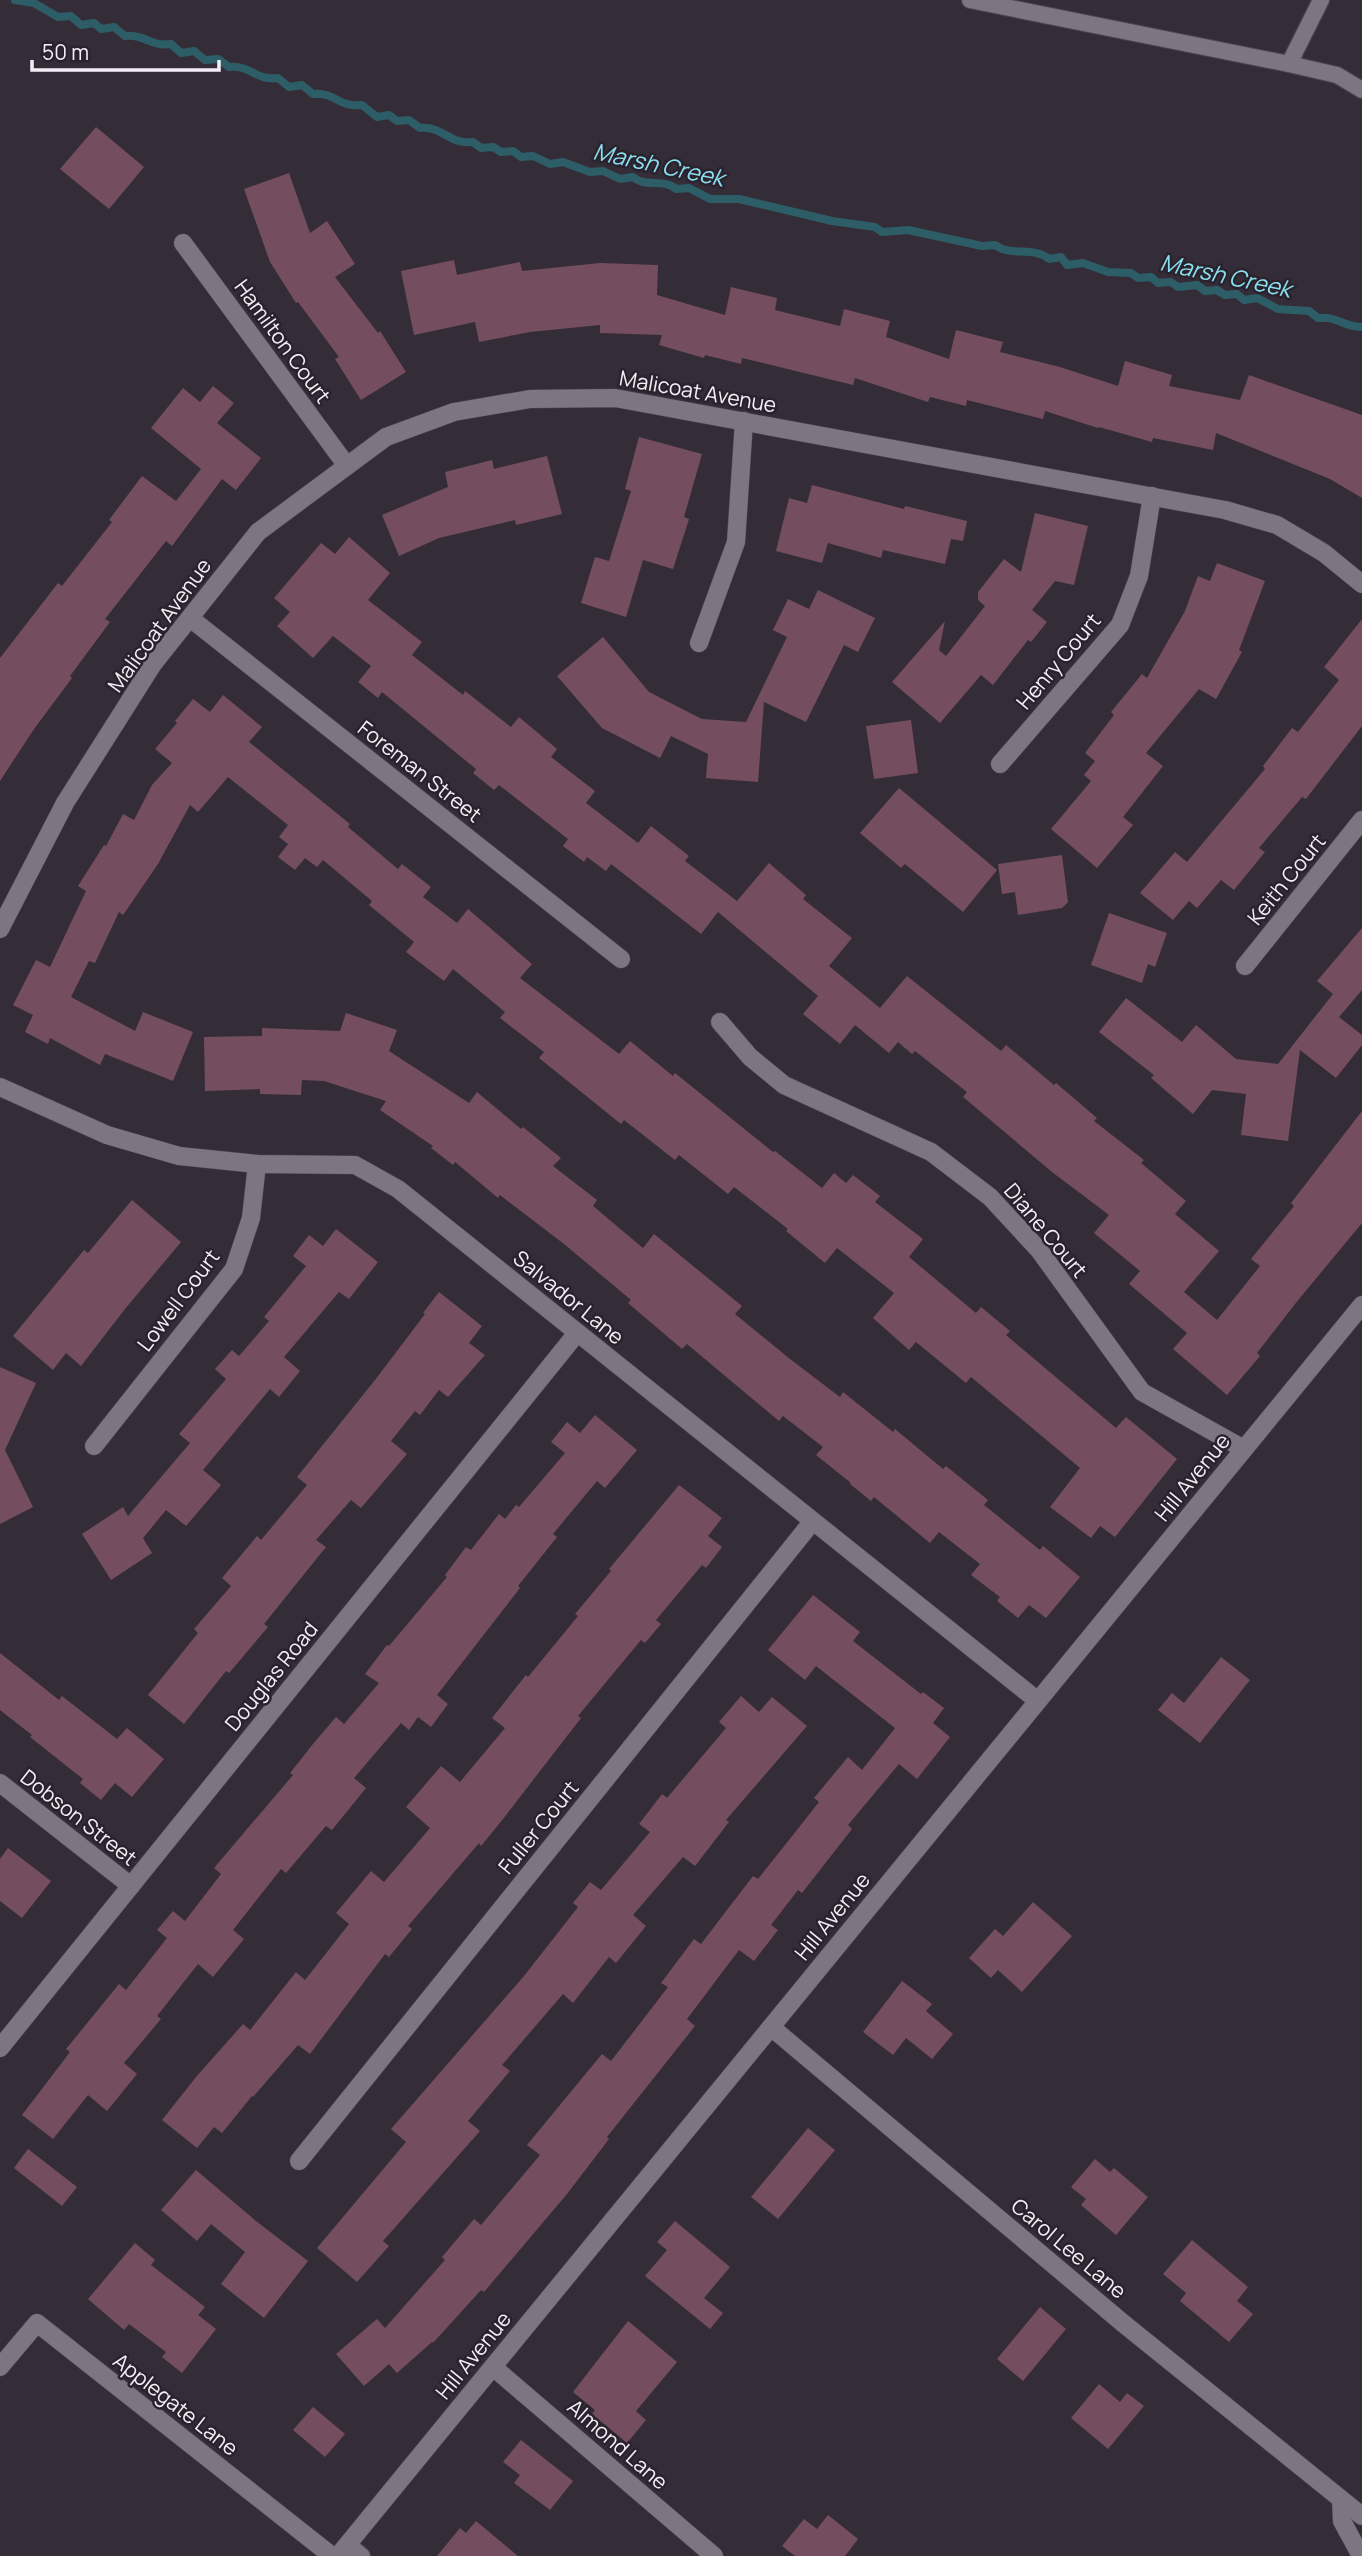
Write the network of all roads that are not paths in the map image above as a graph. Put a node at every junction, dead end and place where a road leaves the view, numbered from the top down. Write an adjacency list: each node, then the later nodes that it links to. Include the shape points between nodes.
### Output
1 (970, 0): 3 (lane)
2 (1321, 0): 3 (lane)
3 (1289, 64): 4 (lane, via 1337,75)
4 (1362, 90)
5 (183, 243): 7 (street, Hamilton Court)
6 (744, 421): 7 (street, Malicoat Avenue, via 615,398 530,399 454,412 386,437); 8 (street, Malicoat Avenue); 11 (street, via 736,542)
7 (347, 466): 10 (street, Malicoat Avenue, via 258,532)
8 (1152, 496): 9 (street, Malicoat Avenue, via 1277,525); 12 (street, Henry Court, via 1139,576 1119,625)
9 (1362, 584)
10 (190, 618): 14 (street, Malicoat Avenue, via 153,664 65,803); 15 (street, Foreman Street)
11 (699, 643)
12 (1000, 764)
13 (1362, 820): 16 (street, Keith Court)
14 (0, 929)
15 (621, 960)
16 (1245, 966)
17 (720, 1022): 23 (street, Diane Court, via 750,1057 784,1085 931,1152 990,1197 1039,1250 1142,1392)
18 (0, 1087): 19 (street, Salvador Lane, via 107,1135 179,1156)
19 (257, 1164): 21 (street, Salvador Lane, via 355,1165 398,1189); 22 (street, Lowell Court, via 251,1218 234,1269)
20 (1362, 1305): 23 (street, Hill Avenue)
21 (577, 1333): 24 (street, Salvador Lane); 27 (street, Douglas Road)
22 (94, 1446)
23 (1244, 1449): 25 (street, Hill Avenue)
24 (813, 1522): 25 (street, Salvador Lane); 30 (street, Fuller Court)
25 (1038, 1701): 28 (street, Hill Avenue)
26 (0, 1783): 27 (street, Dobson Street)
27 (131, 1886): 29 (street, Douglas Road)
28 (771, 2027): 32 (street, Hill Avenue); 33 (street, Carol Lee Lane)
29 (0, 2048)
30 (299, 2161)
31 (0, 2367): 36 (street, Applegate Lane, via 37,2323)
32 (493, 2367): 35 (street, Hill Avenue); 37 (street, Almond Lane)
33 (1341, 2500): 34 (street, Carol Lee Lane); 38 (street, via 1342,2521)
34 (1362, 2516)
35 (349, 2552)
36 (332, 2556)
37 (714, 2556)
38 (1361, 2556)

